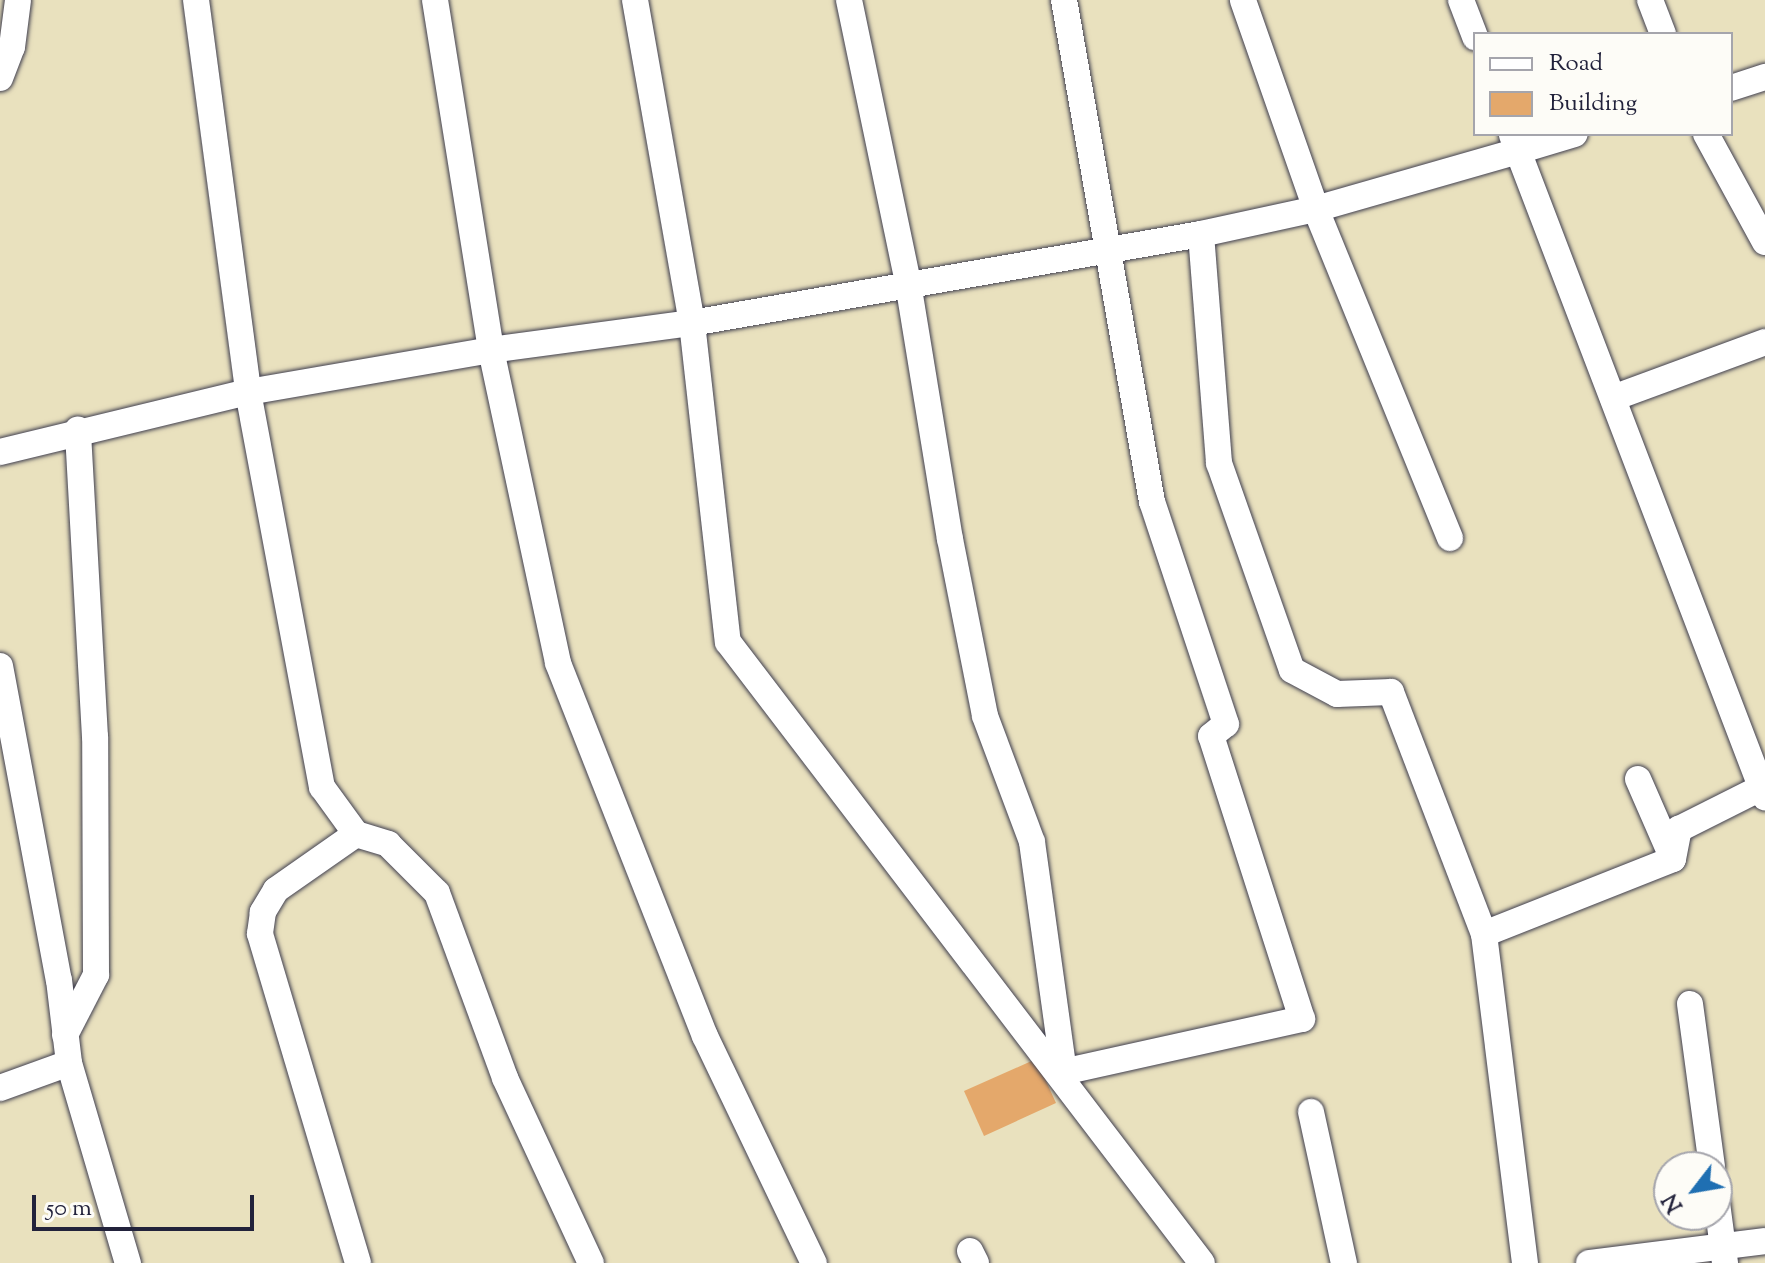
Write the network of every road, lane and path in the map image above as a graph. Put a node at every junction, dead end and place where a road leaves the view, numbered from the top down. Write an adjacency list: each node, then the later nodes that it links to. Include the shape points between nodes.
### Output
1 (18, 0): 13 (street, via 12,47)
2 (196, 0): 26 (street)
3 (435, 0): 25 (street)
4 (635, 0): 23 (street)
5 (849, 0): 22 (street)
6 (1064, 0): 21 (street)
7 (1243, 0): 18 (street)
8 (1461, 0): 10 (street)
9 (1650, 0): 11 (street)
10 (1473, 32)
11 (1662, 32)
12 (1765, 77): 14 (street)
13 (0, 78)
14 (1733, 87)
15 (1560, 136): 17 (street)
16 (1707, 136): 20 (street)
17 (1515, 142): 18 (street); 27 (street)
18 (1316, 209): 19 (street); 30 (street)
19 (1201, 234): 21 (street); 36 (street, via 1219,463 1292,670 1337,694 1391,692)
20 (1765, 242)
21 (1108, 246): 22 (street); 40 (street, via 1152,502 1226,724 1211,736 1302,1019)
22 (908, 283): 23 (street); 40 (street, via 985,716 1032,842)
23 (692, 323): 25 (street); 40 (street, via 728,642)
24 (1765, 342): 27 (street)
25 (491, 350): 26 (street); 50 (street, via 558,663 705,1036)
26 (248, 392): 28 (street); 34 (street, via 322,787)
27 (1613, 398): 33 (street)
28 (78, 429): 29 (street); 38 (street, via 95,737 96,975)
29 (0, 452)
30 (1450, 538)
31 (0, 666): 38 (street)
32 (1638, 779): 35 (street)
33 (1763, 792): 35 (street, via 1679,829)
34 (356, 834): 48 (street, via 276,890 263,912 260,934); 49 (street, via 388,844 437,893 505,1078)
35 (1673, 859): 36 (street)
36 (1484, 934): 53 (street)
37 (1690, 1004): 43 (street)
38 (65, 1035): 39 (street)
39 (69, 1063): 41 (street); 47 (street)
40 (1064, 1078): 51 (street)
41 (0, 1088)
42 (1311, 1112): 52 (street)
43 (1710, 1151)
44 (1721, 1231): 46 (street)
45 (1765, 1241): 46 (street)
46 (1724, 1255): 54 (street)
47 (128, 1263)
48 (358, 1263)
49 (591, 1263)
50 (814, 1263)
51 (1202, 1263)
52 (1344, 1263)
53 (1525, 1263)
54 (1589, 1263)

